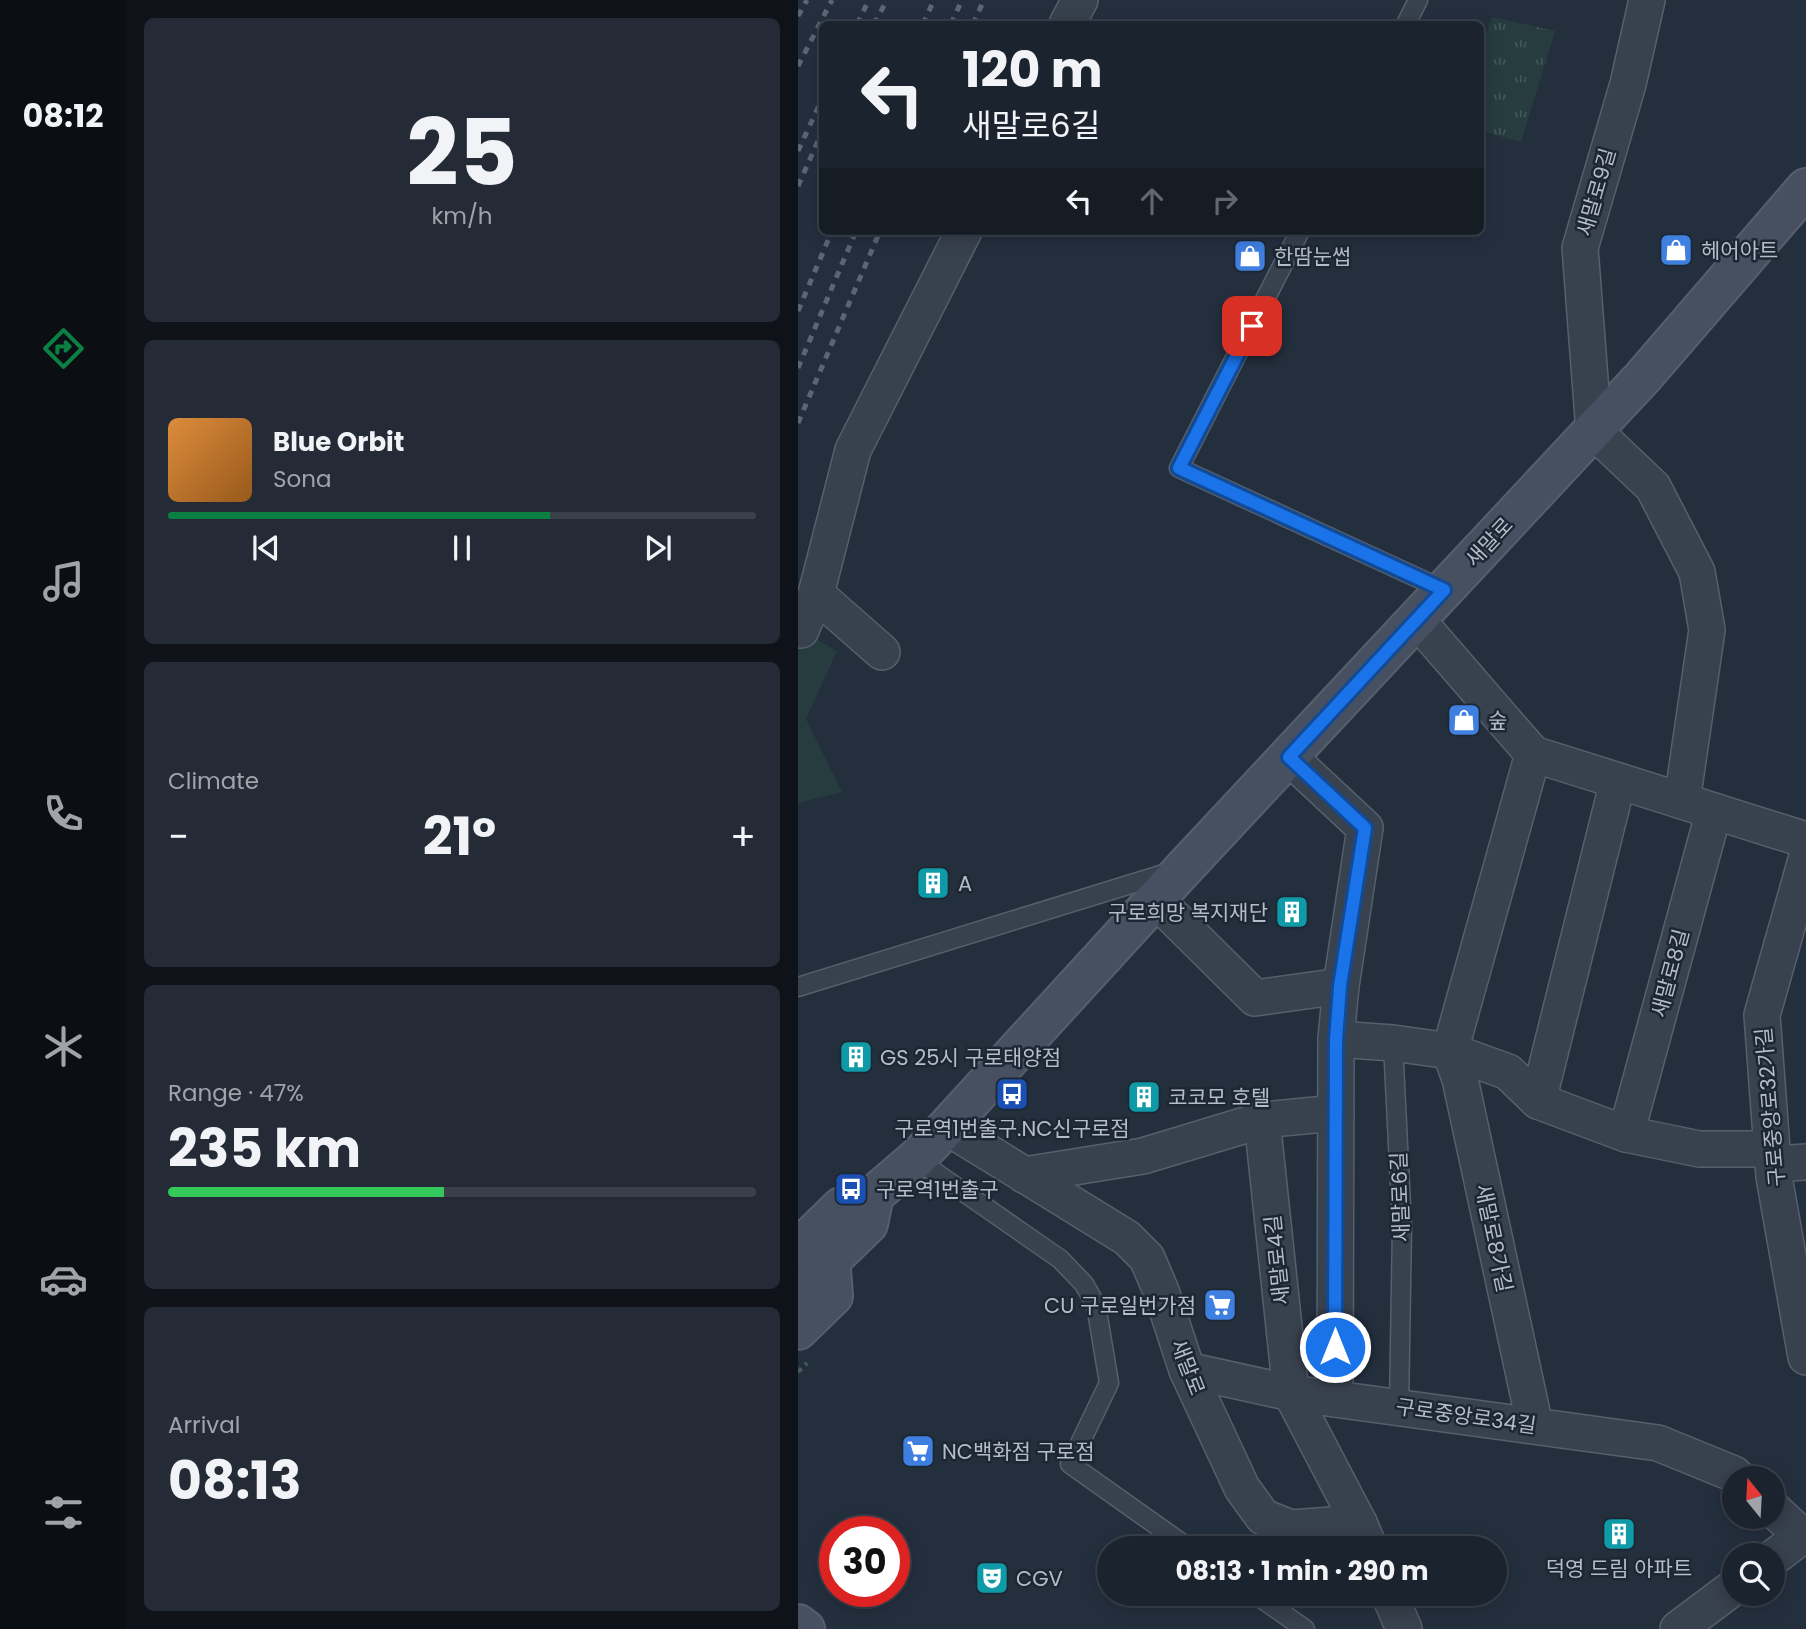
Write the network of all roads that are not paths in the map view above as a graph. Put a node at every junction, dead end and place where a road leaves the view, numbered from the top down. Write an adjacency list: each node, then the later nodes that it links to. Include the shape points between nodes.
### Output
1 (1080, 0): 4 (street)
2 (1418, 0): 5 (lane)
3 (1647, 0): 9 (street, 새말로9길, via 1628,84 1580,248)
4 (1069, 21)
5 (1408, 21)
6 (1806, 188): 9 (street, 새말로)
7 (962, 235): 11 (street, via 853,450)
8 (1298, 235): 10 (lane, via 1179,468)
9 (1594, 431): 10 (street, 새말로); 18 (street, via 1653,487 1697,572 1707,630)
10 (1444, 590): 12 (street, 새말로)
11 (816, 594): 13 (street); 14 (street)
12 (1417, 620): 15 (street); 16 (street, 새말로)
13 (801, 629)
14 (882, 652)
15 (1533, 754): 17 (street); 28 (street)
16 (1289, 757): 21 (street, 새말로); 25 (street, via 1365,828)
17 (1618, 781): 18 (street); 29 (street)
18 (1698, 806): 19 (street); 33 (street, 새말로8길)
19 (1806, 840)
20 (1806, 860): 23 (street, 구로중앙로32가길)
21 (1186, 866): 22 (street, 새말로); 24 (lane)
22 (1156, 900): 25 (street, via 1255,998); 32 (street, 새말로)
23 (1791, 965): 35 (street, 구로중앙로32가길, via 1762,1015)
24 (798, 986)
25 (1340, 986): 26 (street)
26 (1336, 1040): 27 (street); 30 (street)
27 (1393, 1043): 28 (street); 44 (lane, 새말로6길, via 1402,1227)
28 (1450, 1051): 29 (street, via 1508,1072); 45 (street, 새말로8가길, via 1460,1079)
29 (1538, 1101): 33 (street)
30 (1336, 1112): 31 (street); 43 (street)
31 (1262, 1120): 36 (street, via 1143,1156); 42 (street, 새말로4길)
32 (947, 1127): 34 (street, 새말로); 36 (street, 새말로)
33 (1626, 1134): 35 (street)
34 (916, 1159): 37 (street, 새말로, via 874,1195 868,1224); 49 (lane, via 1060,1259 1084,1284 1096,1305 1109,1383 1070,1464)
35 (1784, 1159): 40 (street, 구로중앙로32가길)
36 (1024, 1175): 41 (street, 새말로, via 1127,1238 1147,1258)
37 (814, 1255): 38 (street, 새말로); 39 (street, via 833,1296)
38 (798, 1292)
39 (798, 1330)
40 (1806, 1357)
41 (1186, 1370): 42 (street, 구로중앙로34길); 50 (street, 새말로, via 1242,1488 1263,1517 1291,1528)
42 (1291, 1393): 43 (street, 구로중앙로34길); 50 (street, 새말로4길)
43 (1335, 1399): 44 (street, 구로중앙로34길)
44 (1399, 1408): 45 (street, 구로중앙로34길)
45 (1535, 1426): 46 (street, 구로중앙로34길, via 1658,1443)
46 (1722, 1469)
47 (1785, 1519): 48 (street)
48 (1804, 1534): 51 (street)
49 (1172, 1536)
50 (1364, 1536)
51 (1785, 1549)
52 (1722, 1596): 59 (street)
53 (1272, 1606): 57 (lane)
54 (1394, 1606): 58 (street)
55 (798, 1625): 56 (street)
56 (805, 1629)
57 (1305, 1629)
58 (1404, 1629)
59 (1678, 1629)

